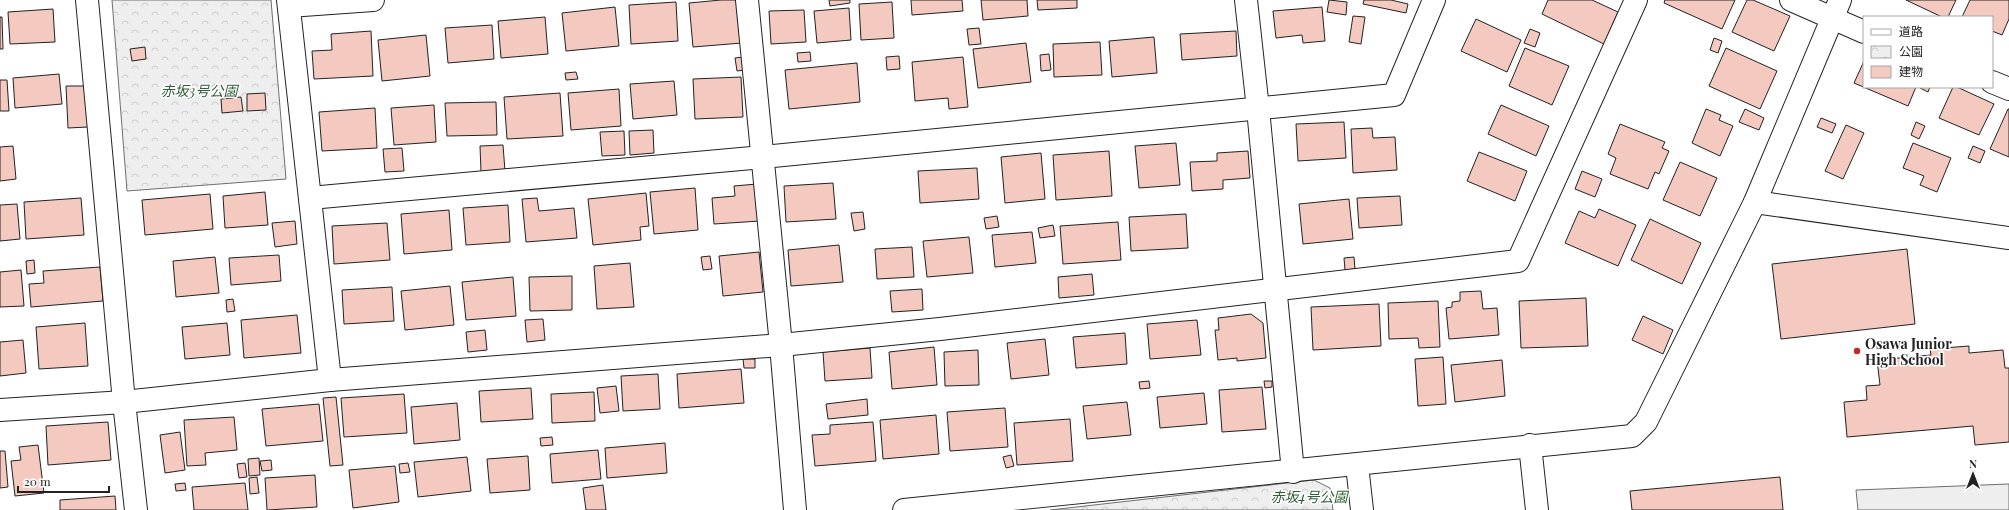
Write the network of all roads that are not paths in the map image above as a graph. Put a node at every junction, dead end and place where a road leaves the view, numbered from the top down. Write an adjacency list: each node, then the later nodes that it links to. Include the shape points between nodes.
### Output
1 (87, 0): 21 (street)
2 (373, 0): 8 (street)
3 (747, 0): 14 (street)
4 (1246, 0): 13 (street)
5 (1434, 0): 13 (street, via 1394,95)
6 (1636, 0): 18 (street, via 1518,261)
7 (1791, 0): 9 (street)
8 (288, 3): 15 (street)
9 (1836, 10): 10 (street); 16 (street)
10 (1863, 31)
11 (1993, 82): 12 (street)
12 (2009, 89)
13 (1258, 109): 14 (street); 18 (street)
14 (763, 157): 15 (street); 19 (street)
15 (310, 198): 20 (street)
16 (1754, 202): 17 (street); 23 (street, via 1646,422 1632,436)
17 (2009, 238)
18 (1274, 290): 19 (street); 25 (street)
19 (781, 345): 20 (street); 27 (street)
20 (330, 380): 21 (street)
21 (124, 402): 22 (street); 26 (street)
22 (0, 410)
23 (1530, 445): 24 (street); 30 (street)
24 (1357, 465): 25 (street); 29 (street)
25 (1293, 472): 28 (street)
26 (136, 510)
27 (795, 510)
28 (904, 510)
29 (1362, 510)
30 (1537, 510)

